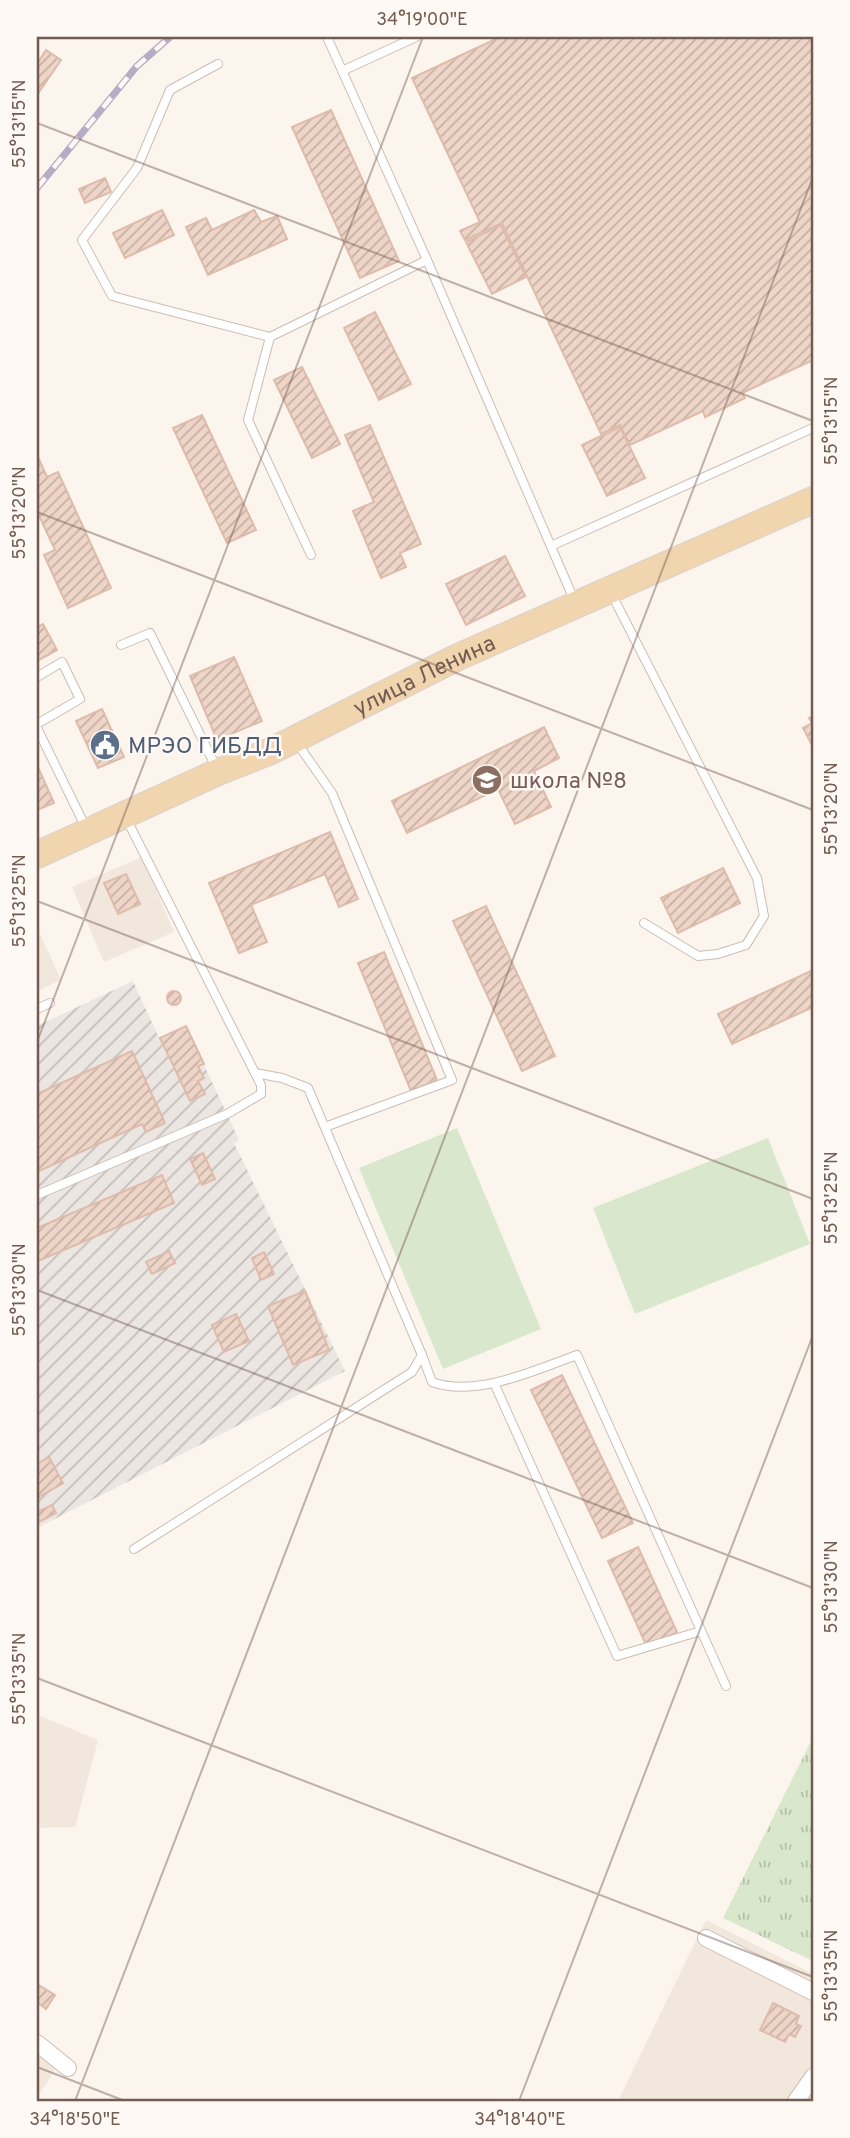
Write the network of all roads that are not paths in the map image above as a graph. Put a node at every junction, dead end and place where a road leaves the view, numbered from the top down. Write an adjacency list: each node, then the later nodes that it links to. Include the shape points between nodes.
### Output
1 (327, 37): 4 (lane)
2 (416, 37): 4 (lane)
3 (218, 64): 6 (lane, via 170,90 138,169 82,240 112,296)
4 (342, 71): 5 (lane)
5 (426, 260): 6 (lane); 9 (lane)
6 (270, 337): 10 (lane, via 248,420)
7 (813, 428): 9 (lane)
8 (813, 500): 11 (main road, улица Ленина)
9 (551, 546): 12 (lane)
10 (311, 555)
11 (609, 590): 12 (main road, улица Ленина); 21 (lane, via 757,878 764,916 746,945 698,956)
12 (577, 605): 16 (main road, улица Ленина, via 458,657)
13 (121, 645): 17 (lane, via 150,633)
14 (37, 677): 15 (lane, via 62,662 80,699)
15 (37, 726): 19 (lane)
16 (294, 739): 17 (main road, улица Ленина); 25 (lane, via 332,793 452,1080)
17 (218, 772): 18 (main road, улица Ленина)
18 (125, 815): 19 (main road, улица Ленина); 24 (lane)
19 (88, 832): 20 (main road, улица Ленина)
20 (37, 855)
21 (644, 923)
22 (50, 1003): 23 (lane)
23 (37, 1009)
24 (255, 1073): 25 (lane, via 282,1077 308,1088); 26 (lane, via 261,1094 227,1114)
25 (325, 1127): 27 (lane)
26 (37, 1195)
27 (422, 1355): 28 (lane, via 432,1382 447,1387); 29 (lane, via 412,1372)
28 (494, 1383): 30 (lane, via 617,1656); 30 (lane, via 577,1355)
29 (134, 1549)
30 (701, 1632): 31 (lane)
31 (726, 1686)
32 (706, 1938): 33 (street)
33 (813, 1992)
34 (37, 2043): 35 (street)
35 (68, 2068)
36 (813, 2077): 37 (street)
37 (796, 2101)

